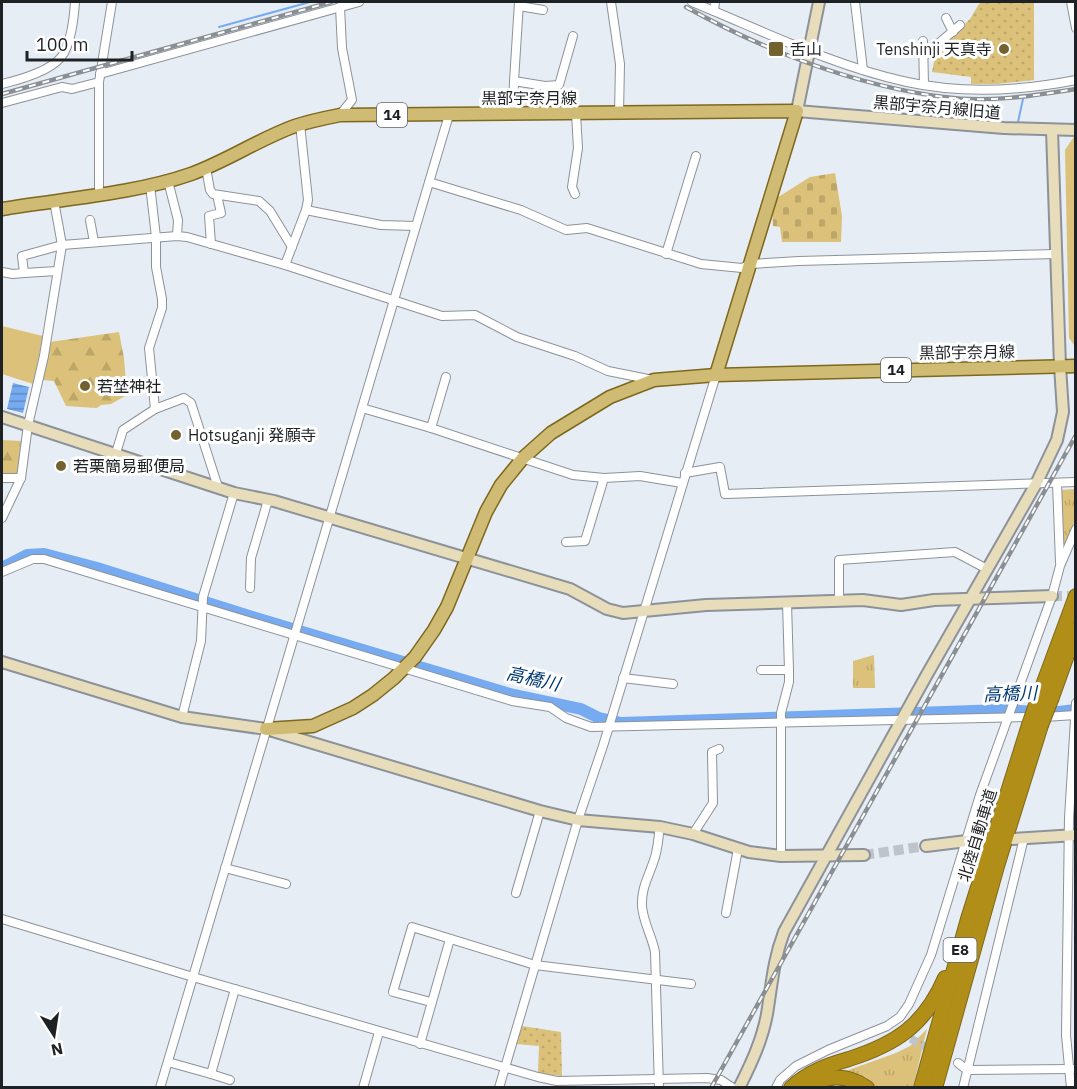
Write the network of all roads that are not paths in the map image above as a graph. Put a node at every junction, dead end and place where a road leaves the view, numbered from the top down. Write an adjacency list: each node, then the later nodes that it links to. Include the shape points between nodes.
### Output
1 (75, 2): 26 (street, via 71,30 58,60 30,76)
2 (112, 2): 23 (street)
3 (359, 2): 11 (street)
4 (611, 2): 32 (street, via 620,64)
5 (692, 2): 13 (street)
6 (715, 2): 13 (street)
7 (819, 2): 20 (street)
8 (855, 2): 22 (street)
9 (1071, 2): 16 (street)
10 (519, 4): 12 (street); 25 (street)
11 (340, 7): 23 (street); 33 (street, via 342,48 352,100)
12 (543, 10)
13 (714, 11): 20 (street)
14 (946, 18): 17 (street)
15 (960, 25): 17 (street)
16 (1076, 28)
17 (953, 32): 21 (street)
18 (573, 36): 28 (street, via 559,85)
19 (923, 41): 21 (street)
20 (810, 50): 22 (street); 30 (street)
21 (924, 56): 27 (street)
22 (863, 70): 27 (street)
23 (100, 78): 29 (street, via 72,89 62,87); 45 (street)
24 (1076, 80): 27 (street, via 1001,90)
25 (514, 81): 28 (street); 35 (street)
26 (2, 84)
27 (924, 84)
28 (544, 86): 36 (street)
29 (2, 103)
30 (797, 111): 32 (main road, 黒部宇奈月線 / 14); 38 (street, 黒部宇奈月線旧道); 61 (main road)
31 (576, 114): 32 (main road, 黒部宇奈月線 / 14); 36 (main road, 黒部宇奈月線 / 14); 46 (street, via 578,148 572,187)
32 (619, 114)
33 (343, 115): 34 (main road, 黒部宇奈月線 / 14); 37 (main road, 黒部宇奈月線 / 14)
34 (449, 115): 35 (main road, 黒部宇奈月線 / 14); 43 (street)
35 (513, 115): 36 (main road, 黒部宇奈月線 / 14)
36 (544, 115)
37 (300, 124): 41 (main road, 黒部宇奈月線 / 14); 50 (street)
38 (1052, 130): 39 (street, 黒部宇奈月線旧道); 60 (street)
39 (1076, 130)
40 (696, 156): 59 (street)
41 (206, 168): 42 (main road, 黒部宇奈月線 / 14); 47 (street, via 210,190)
42 (168, 181): 44 (main road, 黒部宇奈月線 / 14); 53 (street, via 178,220)
43 (429, 182): 52 (street); 59 (street, via 521,210 566,230 587,228)
44 (150, 185): 45 (main road, 黒部宇奈月線 / 14); 54 (street)
45 (99, 194): 48 (main road, 黒部宇奈月線 / 14)
46 (575, 194)
47 (217, 195): 56 (street, via 221,213 209,216); 58 (street, via 259,201 270,211)
48 (54, 201): 49 (main road, 黒部宇奈月線 / 14); 57 (street)
49 (2, 209)
50 (306, 210): 52 (street, via 381,225); 58 (street)
51 (90, 220): 55 (street)
52 (416, 226): 66 (street)
53 (177, 236): 54 (street); 56 (street)
54 (156, 237): 55 (street); 73 (street, via 162,308 149,348)
55 (94, 242): 57 (street)
56 (211, 244): 62 (street)
57 (62, 245): 63 (street); 65 (street, via 22,256)
58 (292, 247): 62 (street)
59 (666, 254): 61 (street, via 701,264 742,268)
60 (1056, 254): 61 (street); 67 (street)
61 (750, 264): 69 (main road)
62 (285, 265): 66 (street)
63 (57, 270): 65 (street); 75 (street, via 44,356)
64 (2, 272): 65 (street)
65 (24, 273)
66 (394, 299): 71 (street, via 441,316 475,315 518,337 608,371); 72 (street)
67 (1060, 366): 68 (main road, 黒部宇奈月線 / 14); 69 (main road, 黒部宇奈月線 / 14); 86 (street, via 1063,412 1057,440)
68 (1076, 366)
69 (716, 375): 71 (main road, 黒部宇奈月線 / 14); 79 (street)
70 (446, 377): 76 (street)
71 (654, 380): 78 (main road, 黒部宇奈月線 / 14, via 583,412)
72 (362, 408): 76 (street); 90 (street)
73 (155, 409): 77 (street, via 123,430); 87 (street, via 184,398 191,403)
74 (2, 417): 75 (street)
75 (28, 425): 77 (street); 81 (street)
76 (431, 428): 78 (street)
77 (116, 453): 87 (street)
78 (523, 458): 82 (street, via 573,475); 94 (main road, 黒部宇奈月線 / 14, via 501,485)
79 (685, 474): 84 (street); 86 (street, via 720,467 725,494)
80 (2, 478): 81 (street)
81 (21, 478): 91 (street)
82 (604, 478): 84 (street, via 640,476); 93 (street, via 585,541)
83 (1076, 482): 85 (street)
84 (682, 483): 105 (street)
85 (1057, 483): 86 (street); 95 (street)
86 (1036, 484): 96 (street)
87 (219, 487): 88 (street)
88 (234, 493): 89 (street); 104 (street)
89 (268, 500): 90 (street); 98 (street, via 251,558)
90 (330, 517): 94 (street); 107 (street)
91 (2, 518)
92 (1076, 529): 95 (street)
93 (566, 542)
94 (466, 558): 105 (street, via 570,589 623,614); 109 (main road, 黒部宇奈月線 / 14, via 434,630)
95 (1060, 566): 100 (street)
96 (987, 569): 101 (street); 102 (street, via 955,552 839,560)
97 (2, 573): 104 (street, via 21,562 44,559)
98 (250, 588)
99 (1076, 596): 114 (highway, 北陸自動車道 / E8)
100 (1052, 597): 101 (street); 118 (street)
101 (969, 599): 102 (street, via 901,605); 119 (street)
102 (839, 601): 103 (street)
103 (787, 603): 105 (street, via 706,605); 111 (street)
104 (203, 608): 107 (street); 117 (street, via 201,641)
105 (643, 612): 112 (street)
106 (1076, 630): 114 (highway, 北陸自動車道 / E8)
107 (295, 635): 109 (street); 123 (street)
108 (2, 662): 117 (street)
109 (403, 668): 122 (street, via 512,702 550,707 579,724); 123 (main road, 黒部宇奈月線 / 14, via 373,695 333,718 313,726)
110 (760, 670): 111 (street)
111 (789, 670): 120 (street)
112 (623, 678): 113 (street); 122 (street)
113 (673, 684)
114 (1046, 696): 121 (highway, 北陸自動車道 / E8, bridge)
115 (1076, 703): 116 (street)
116 (1075, 715): 118 (street); 130 (street)
117 (182, 717): 123 (street)
118 (1008, 719): 119 (street); 132 (street)
119 (901, 720): 120 (street); 137 (street)
120 (781, 723): 122 (street); 136 (street)
121 (1035, 725): 126 (highway, 北陸自動車道 / E8); 143 (highway, 北陸自動車道 / E8)
122 (609, 727): 127 (street)
123 (266, 729): 125 (street); 138 (street)
124 (719, 749): 129 (street, via 712,752 713,803)
125 (540, 811): 127 (street); 140 (street)
126 (1000, 814): 169 (highway, via 948,971 926,1013 909,1031 888,1044 811,1073); 172 (highway, 北陸自動車道 / E8)
127 (578, 820): 128 (street); 145 (street)
128 (660, 827): 129 (street); 147 (street, via 655,859 643,888 642,907 653,938)
129 (693, 834): 134 (street)
130 (1072, 836): 131 (street); 158 (street, via 1066,1035)
131 (1018, 839): 159 (street)
132 (969, 840): 133 (street); 151 (street, via 916,991 900,1017)
133 (926, 846)
134 (738, 849): 136 (street); 141 (street)
135 (864, 855): 137 (street)
136 (781, 856): 137 (street)
137 (826, 856): 167 (street, via 784,932 776,954 759,1047)
138 (225, 868): 139 (street); 146 (street)
139 (286, 884)
140 (516, 893)
141 (726, 913)
142 (2, 919): 146 (street)
143 (981, 921): 173 (highway, 北陸自動車道 / E8); 174 (highway)
144 (450, 939): 145 (street); 150 (street); 150 (street, via 412,927 393,992)
145 (535, 965): 147 (street); 157 (street)
146 (193, 977): 149 (street); 155 (street)
147 (655, 979): 148 (street); 162 (street)
148 (691, 984)
149 (235, 989): 152 (street); 160 (street)
150 (431, 1002): 154 (street)
151 (887, 1026): 153 (street); 168 (street, via 796,1066)
152 (379, 1032): 154 (street); 164 (street)
153 (897, 1032)
154 (420, 1044): 157 (street)
155 (168, 1062): 160 (street); 163 (street)
156 (958, 1063): 159 (street)
157 (505, 1069): 162 (street, via 557,1081); 165 (street)
158 (1073, 1069): 159 (street); 176 (street)
159 (967, 1070): 175 (street)
160 (211, 1074): 161 (street)
161 (230, 1080)
162 (659, 1083): 166 (street, via 707,1078 721,1080)
163 (161, 1087)
164 (363, 1088)
165 (499, 1088)
166 (733, 1088)
167 (739, 1088)
168 (776, 1088)
169 (791, 1088)
170 (805, 1088): 171 (highway, via 815,1081 836,1077 854,1080)
171 (867, 1088)
172 (921, 1088)
173 (935, 1088)
174 (944, 1088)
175 (963, 1088)
176 (1071, 1088)

